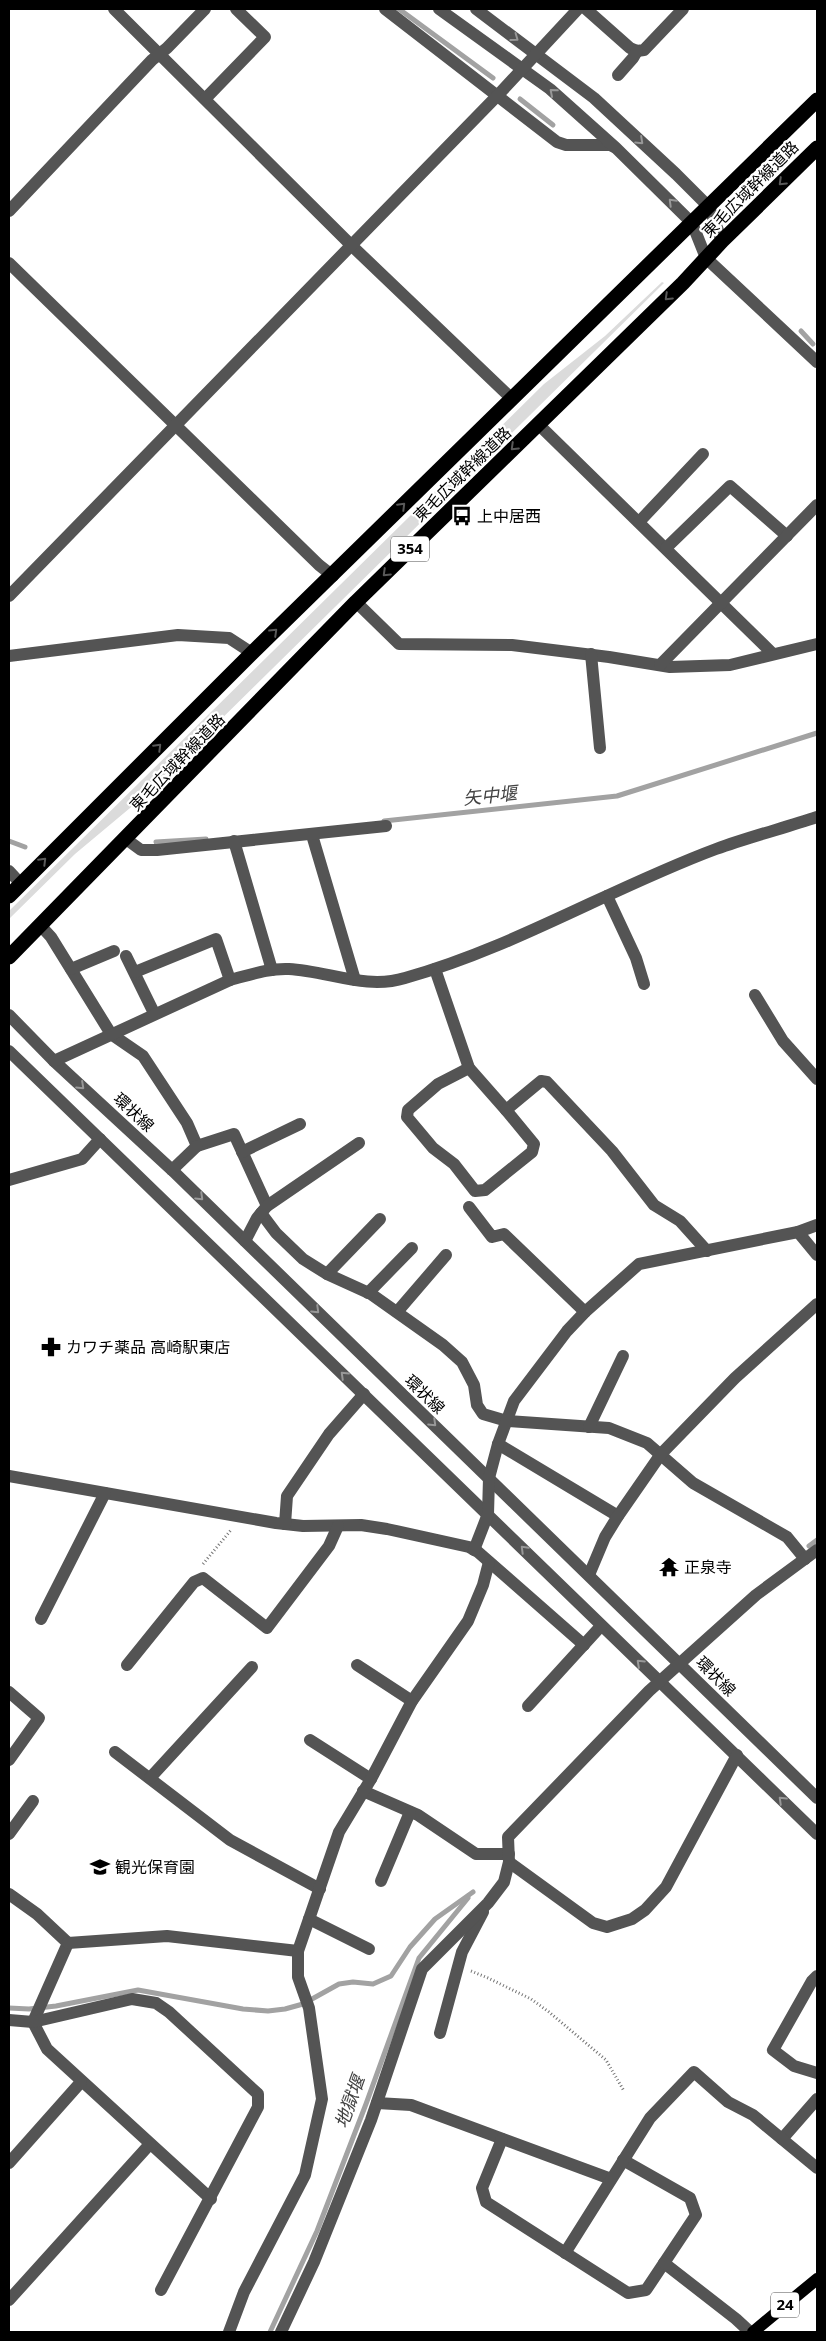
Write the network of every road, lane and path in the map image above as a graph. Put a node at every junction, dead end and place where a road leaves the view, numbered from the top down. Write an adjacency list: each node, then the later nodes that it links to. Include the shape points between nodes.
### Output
1 (114, 9): 11 (street)
2 (205, 9): 11 (street)
3 (236, 9): 16 (street, via 265,37)
4 (385, 9): 15 (street)
5 (439, 9): 13 (street)
6 (476, 9): 12 (street, one-way to 12)
7 (578, 9): 12 (street)
8 (586, 9): 10 (street)
9 (683, 9): 10 (street, via 644,50)
10 (636, 51): 14 (street)
11 (160, 54): 16 (street); 21 (street)
12 (537, 54): 13 (street); 20 (street, one-way to 20, via 594,98)
13 (523, 68): 15 (street); 18 (street, one-way to 13)
14 (618, 75)
15 (498, 95): 18 (street, via 557,142); 24 (street)
16 (205, 99): 24 (street)
17 (817, 100): 20 (highway, 東毛広域幹線道路 / 354)
18 (616, 148): 22 (street, one-way to 18)
19 (817, 148): 23 (highway, 東毛広域幹線道路 / 354, one-way to 23)
20 (709, 207): 22 (highway, 東毛広域幹線道路 / 354); 23 (street)
21 (9, 211)
22 (692, 222): 25 (street); 28 (highway, 東毛広域幹線道路 / 354)
23 (722, 241): 25 (highway, 東毛広域幹線道路 / 354)
24 (351, 245): 28 (street); 30 (street)
25 (706, 258): 27 (street); 29 (highway, 東毛広域幹線道路 / 354, one-way to 29)
26 (9, 263): 30 (street)
27 (816, 358)
28 (511, 398): 36 (highway, 東毛広域幹線道路 / 354, one-way to 28)
29 (538, 424): 33 (street); 39 (highway, 東毛広域幹線道路 / 354, one-way to 39)
30 (175, 425): 36 (street); 37 (street)
31 (703, 454): 33 (street)
32 (817, 505): 34 (street)
33 (639, 522): 35 (street)
34 (787, 536): 35 (street, via 730,486); 38 (street)
35 (666, 548): 38 (street)
36 (332, 576): 41 (highway, 東毛広域幹線道路 / 354, one-way to 36)
37 (9, 596)
38 (721, 601): 43 (street); 45 (street)
39 (356, 602): 42 (street, via 399,644 512,645); 50 (highway, 東毛広域幹線道路 / 354)
40 (817, 644): 43 (street)
41 (252, 653): 44 (street, via 230,638 178,635); 53 (highway, 東毛広域幹線道路 / 354, one-way to 41)
42 (591, 654): 45 (street); 46 (street)
43 (773, 654): 45 (street, via 730,665)
44 (9, 656)
45 (660, 665)
46 (600, 748)
47 (817, 817): 55 (street, via 716,849)
48 (386, 826): 49 (street)
49 (312, 835): 51 (street); 65 (street)
50 (126, 839): 51 (street, via 134,847 149,850); 56 (highway, 東毛広域幹線道路 / 354)
51 (234, 841): 61 (street)
52 (9, 870): 53 (street)
53 (21, 884): 54 (highway, 東毛広域幹線道路 / 354)
54 (9, 896)
55 (607, 896): 62 (street); 66 (street, via 636,958)
56 (40, 926): 59 (highway, 東毛広域幹線道路 / 354); 60 (street, via 51,937)
57 (114, 950): 60 (street)
58 (126, 956): 63 (street)
59 (9, 957)
60 (70, 969): 70 (street)
61 (272, 970): 64 (street); 65 (street, via 290,969)
62 (435, 970): 65 (street, via 402,979 369,983); 73 (street)
63 (135, 972): 64 (street, via 216,940); 68 (street)
64 (230, 980): 68 (street)
65 (355, 980)
66 (644, 984)
67 (755, 995): 74 (street, via 783,1041)
68 (154, 1013): 70 (street)
69 (9, 1015): 72 (street, 環状線)
70 (111, 1034): 72 (street); 79 (street, via 143,1056 187,1123)
71 (9, 1051): 77 (street)
72 (54, 1061): 81 (street, 環状線, one-way to 81)
73 (469, 1068): 75 (street); 75 (street, via 438,1084 408,1110 407,1117 433,1148 454,1164 475,1192 485,1190 532,1152 534,1144)
74 (817, 1079)
75 (506, 1110): 90 (street, via 541,1081 548,1082 612,1151 654,1205 680,1221)
76 (300, 1124): 80 (street)
77 (100, 1139): 82 (street, via 82,1159); 99 (street, one-way to 77)
78 (359, 1143): 84 (street)
79 (197, 1146): 80 (street, via 234,1134); 81 (street)
80 (242, 1152): 84 (street)
81 (172, 1170): 88 (street, 環状線, one-way to 88)
82 (9, 1180)
83 (469, 1207): 97 (street, via 492,1237 504,1234)
84 (264, 1209): 88 (street); 93 (street, via 276,1233 303,1259)
85 (380, 1220): 93 (street)
86 (817, 1225): 87 (street)
87 (798, 1232): 90 (street); 92 (street)
88 (245, 1241): 105 (street, 環状線, one-way to 105)
89 (412, 1248): 94 (street)
90 (706, 1251): 97 (street, via 639,1264)
91 (446, 1255): 96 (street)
92 (817, 1255)
93 (327, 1274): 94 (street)
94 (368, 1292): 96 (street)
95 (817, 1304): 103 (street, via 735,1378)
96 (397, 1312): 100 (street, via 462,1362 474,1385 477,1405 483,1414)
97 (585, 1312): 100 (street, via 514,1401)
98 (623, 1356): 101 (street)
99 (364, 1394): 107 (street); 110 (street, via 329,1434 287,1496)
100 (507, 1421): 101 (street); 102 (street)
101 (589, 1427): 103 (street, via 609,1428 647,1443)
102 (498, 1444): 105 (street); 108 (street)
103 (662, 1454): 108 (street); 114 (street, via 693,1483 787,1538)
104 (9, 1476): 106 (street)
105 (489, 1478): 107 (street); 116 (street, 環状線)
106 (105, 1493): 109 (street); 118 (street)
107 (488, 1514): 112 (street); 119 (street, one-way to 107)
108 (618, 1516): 116 (street)
109 (242, 1517): 110 (street); 117 (path, via 202,1565)
110 (285, 1524): 111 (street)
111 (338, 1526): 112 (street, via 386,1529); 117 (street, via 329,1546 267,1628)
112 (474, 1550): 115 (street)
113 (817, 1550): 114 (street)
114 (805, 1559): 121 (street, via 756,1595)
115 (489, 1562): 120 (street); 127 (street, via 468,1621)
116 (589, 1575): 121 (street, 環状線)
117 (201, 1579): 122 (street, via 194,1582)
118 (40, 1619)
119 (601, 1626): 120 (street); 125 (street, one-way to 119)
120 (584, 1645): 128 (street)
121 (680, 1663): 125 (street); 136 (street, 環状線)
122 (127, 1665)
123 (357, 1665): 127 (street)
124 (252, 1667): 133 (street)
125 (659, 1681): 131 (street); 141 (street, via 508,1837)
126 (9, 1692): 132 (street, via 39,1718)
127 (412, 1701): 134 (street)
128 (528, 1706)
129 (310, 1740): 134 (street)
130 (115, 1752): 133 (street)
131 (737, 1755): 140 (street, one-way to 131); 141 (street, via 666,1887 632,1919 608,1927 593,1923)
132 (9, 1760)
133 (150, 1778): 143 (street, via 230,1840)
134 (371, 1778): 135 (street)
135 (363, 1791): 138 (street); 143 (street, via 339,1832)
136 (817, 1798)
137 (33, 1801): 139 (street)
138 (410, 1812): 141 (street, via 476,1854); 142 (street)
139 (9, 1834)
140 (817, 1834)
141 (509, 1858): 145 (street, via 504,1882)
142 (381, 1881)
143 (320, 1889): 146 (street)
144 (9, 1894): 147 (street, via 37,1914)
145 (488, 1902): 150 (street, via 462,1952); 159 (street, via 422,1969)
146 (309, 1919): 148 (street); 149 (street)
147 (68, 1943): 149 (street, via 167,1936); 153 (street)
148 (369, 1949)
149 (298, 1951): 173 (street, via 298,1977 309,2008 322,2099 305,2175 244,2292)
150 (458, 1967): 154 (street); 157 (path, via 531,1999 549,2012 606,2060)
151 (817, 1976): 155 (street, via 772,2050 794,2066)
152 (11, 2022): 153 (street)
153 (32, 2022): 156 (street, via 47,2049); 167 (street, via 132,1999 156,2003 258,2094 258,2107)
154 (440, 2033)
155 (817, 2073)
156 (81, 2082): 162 (street); 164 (street)
157 (624, 2091)
158 (817, 2099): 161 (street)
159 (377, 2103): 160 (street, via 411,2105); 174 (street, via 314,2262)
160 (502, 2139): 166 (street); 168 (street, via 482,2188 486,2202)
161 (782, 2139): 163 (street, via 753,2115 728,2102 694,2072 650,2118); 165 (street)
162 (150, 2144): 167 (street); 172 (street)
163 (623, 2160): 166 (street); 169 (street, via 690,2198 696,2215)
164 (9, 2163)
165 (817, 2168)
166 (611, 2179): 168 (street)
167 (211, 2199): 171 (street)
168 (565, 2252): 169 (street, via 628,2293 646,2290)
169 (664, 2263): 175 (street)
170 (817, 2279): 175 (main road, 24)
171 (161, 2290)
172 (9, 2300)
173 (229, 2332)
174 (281, 2332)
175 (751, 2332)

